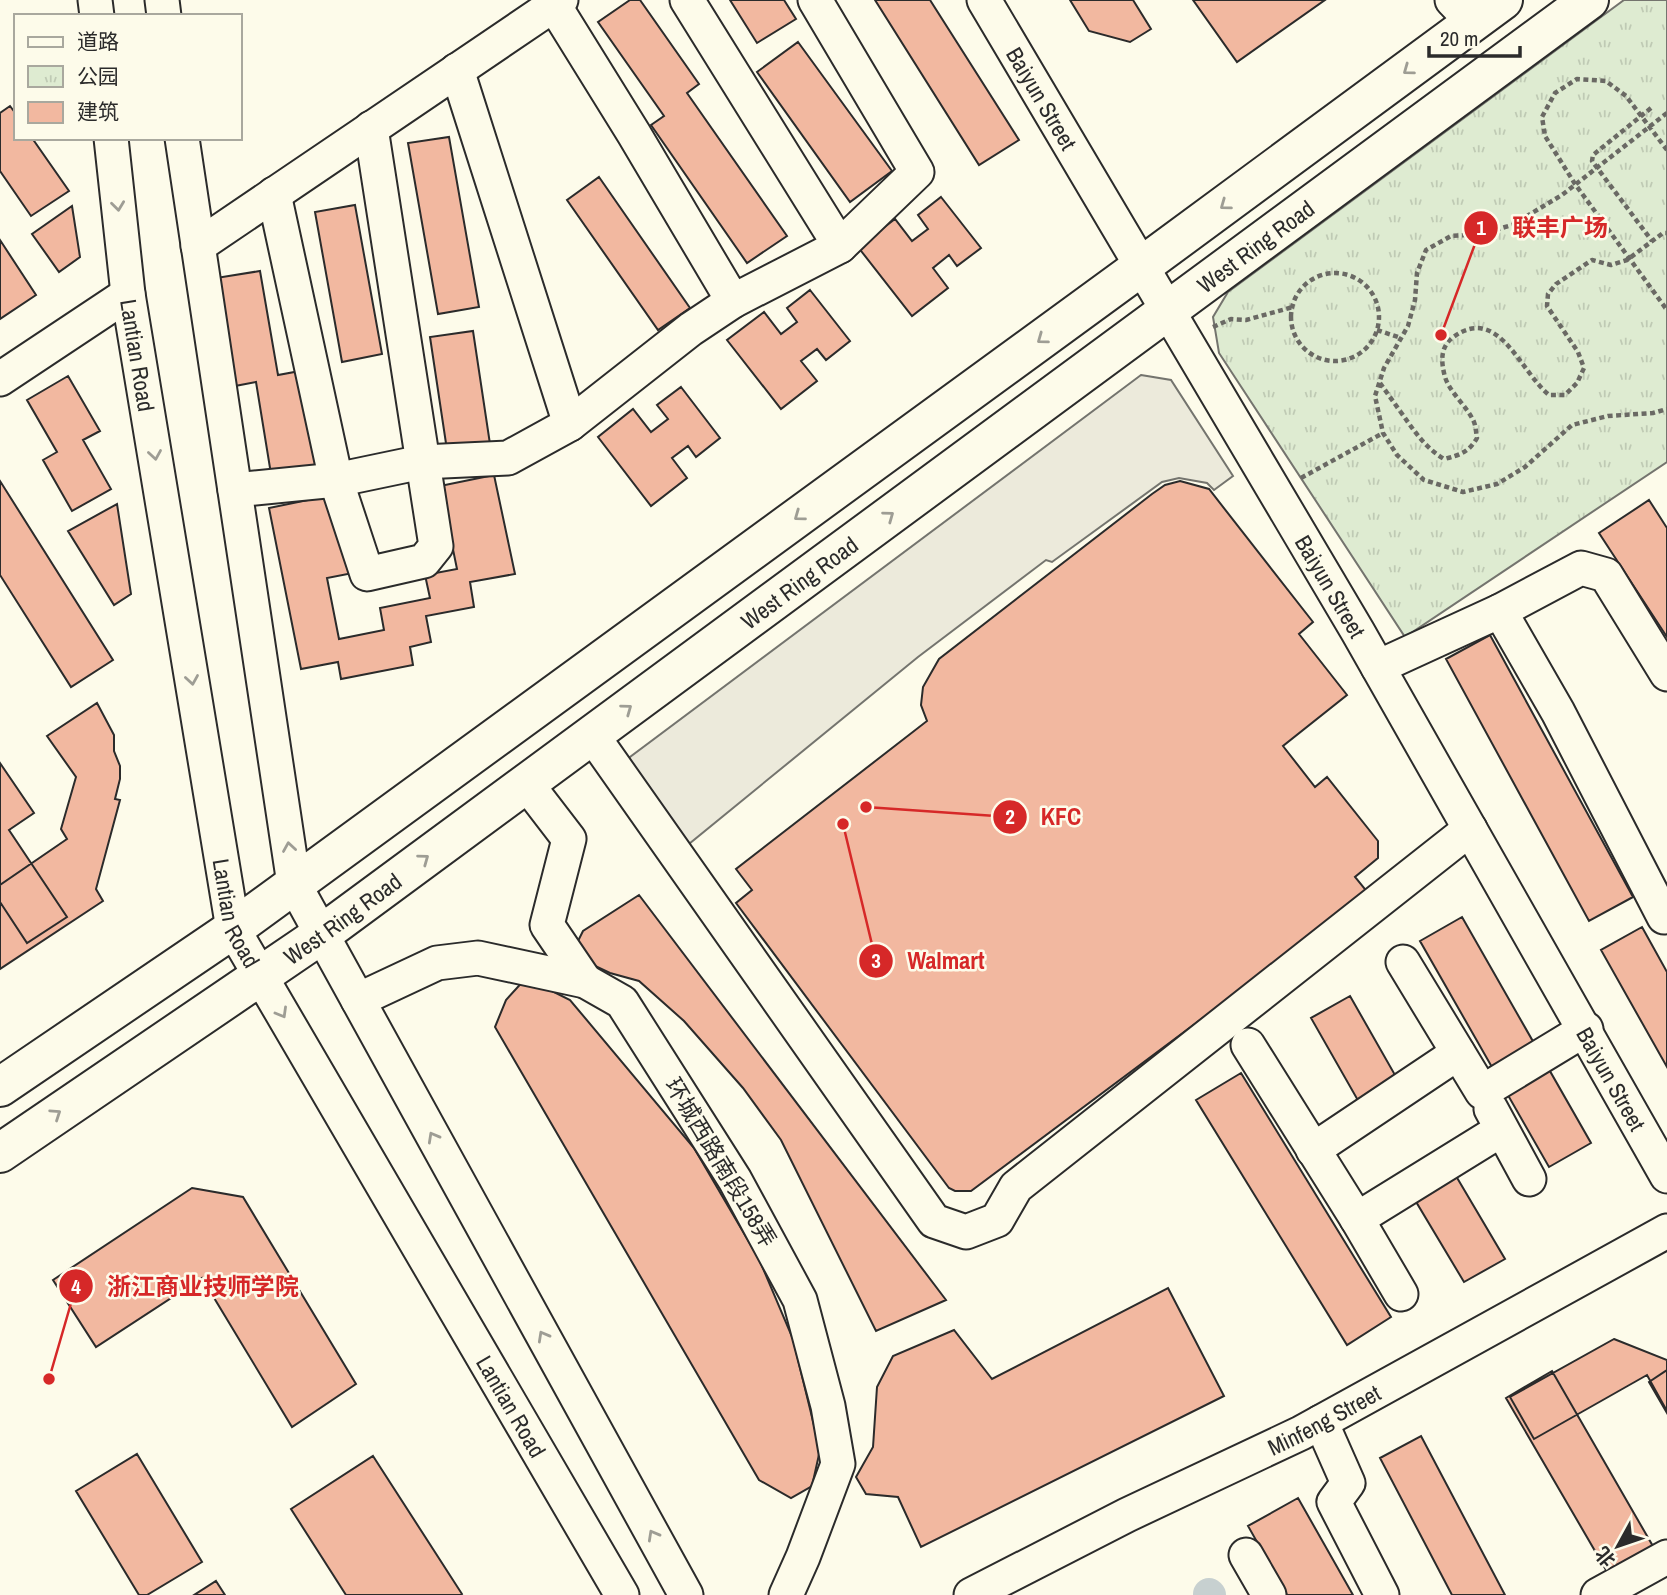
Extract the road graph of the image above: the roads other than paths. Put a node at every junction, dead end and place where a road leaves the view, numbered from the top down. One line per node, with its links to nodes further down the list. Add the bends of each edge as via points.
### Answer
1 (687, 0): 14 (street)
2 (815, 0): 14 (street, via 917,172)
3 (984, 0): 15 (street, Baiyun Street)
4 (1503, 0): 7 (main road)
5 (1589, 0): 18 (main road, West Ring Road)
6 (557, 2): 8 (street); 17 (street)
7 (1462, 11): 15 (main road, one-way to 15)
8 (457, 70): 9 (street); 20 (street)
9 (371, 128): 12 (street); 21 (street)
10 (111, 140): 16 (street, Lantian Road, one-way to 16)
11 (182, 140): 13 (street)
12 (274, 194): 13 (street); 22 (street)
13 (198, 246): 23 (street)
14 (840, 246): 17 (street)
15 (1142, 266): 18 (street, Baiyun Street); 30 (main road, one-way to 30)
16 (128, 294): 19 (street); 32 (street, Lantian Road, one-way to 32)
17 (733, 301): 20 (street)
18 (1176, 325): 25 (street, Baiyun Street); 27 (main road, West Ring Road, one-way to 18)
19 (0, 379)
20 (570, 424): 21 (street, via 508,458)
21 (422, 462): 22 (street); 22 (street, via 436,546 424,561 367,574)
22 (336, 480): 23 (street)
23 (235, 490): 30 (street, one-way to 23)
24 (1500, 611): 25 (street); 26 (street, via 1581,568 1606,575); 31 (street)
25 (1378, 667): 29 (street, Baiyun Street)
26 (1667, 674)
27 (592, 735): 28 (main road, West Ring Road); 29 (street, via 934,1221 966,1232 997,1220 1016,1187)
28 (526, 783): 33 (main road, West Ring Road, one-way to 28); 36 (street, via 569,839 547,925)
29 (1470, 829): 38 (street, Baiyun Street)
30 (294, 884): 32 (main road); 33 (street)
31 (1667, 916)
32 (233, 929): 35 (street, Lantian Road); 41 (main road)
33 (322, 934): 35 (main road, West Ring Road); 37 (street)
34 (1403, 962): 40 (street)
35 (261, 976): 45 (main road, West Ring Road, one-way to 35); 54 (street, Lantian Road, one-way to 54)
36 (584, 981): 37 (street, 环城西路南段158弄, via 478,958 437,963); 56 (street, 环城西路南段158弄, via 622,1002 735,1180 800,1300 838,1464)
37 (358, 1000): 55 (street, one-way to 37)
38 (1586, 1029): 42 (street); 46 (street, Baiyun Street)
39 (1248, 1045): 44 (street)
40 (1458, 1053): 42 (street); 44 (street)
41 (0, 1087)
42 (1482, 1091): 43 (street)
43 (1501, 1130): 47 (street); 48 (street)
44 (1314, 1150): 48 (street)
45 (0, 1153)
46 (1667, 1176)
47 (1529, 1179)
48 (1357, 1219): 50 (street)
49 (1667, 1231): 51 (street, Minfeng Street)
50 (1401, 1294)
51 (1321, 1422): 57 (street, Minfeng Street); 59 (street, via 1348,1483 1334,1502)
52 (1246, 1555): 58 (street)
53 (1667, 1558): 60 (street)
54 (622, 1595)
55 (686, 1595)
56 (786, 1595)
57 (971, 1595)
58 (1269, 1595)
59 (1382, 1595)
60 (1598, 1595)

